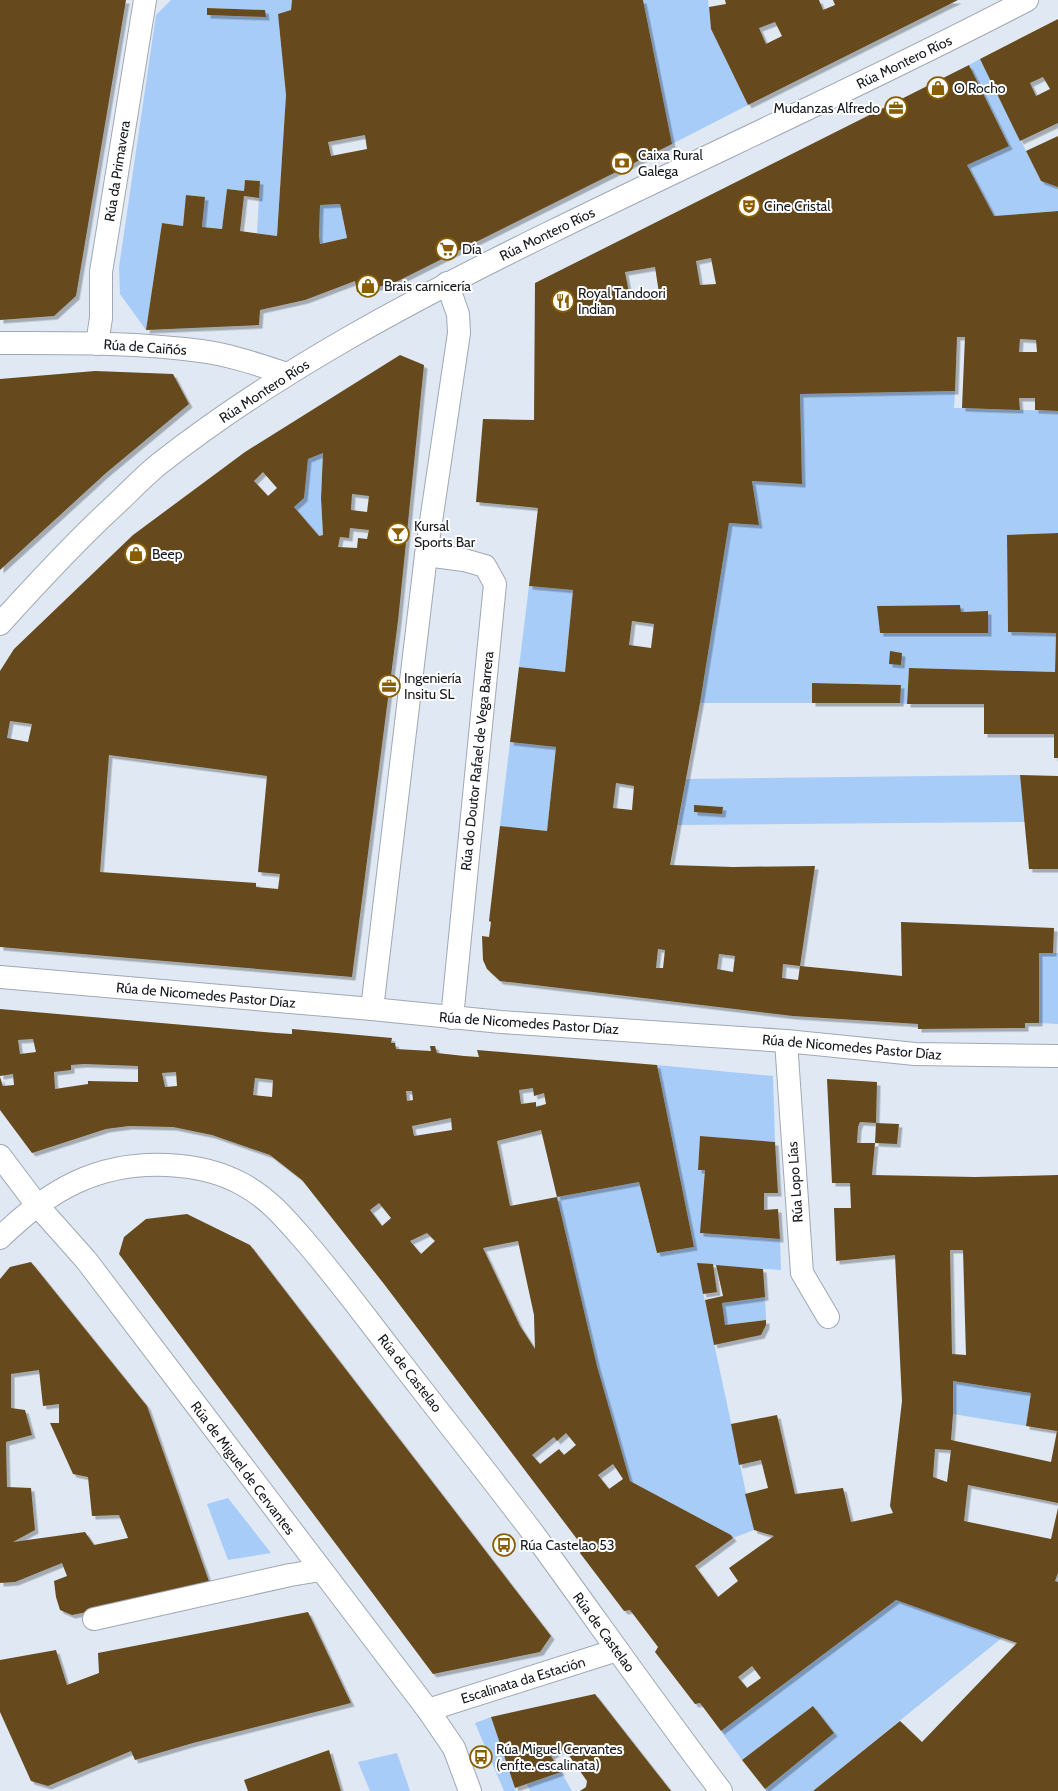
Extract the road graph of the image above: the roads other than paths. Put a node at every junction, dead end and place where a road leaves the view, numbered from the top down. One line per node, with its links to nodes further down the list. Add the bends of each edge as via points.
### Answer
1 (145, 0): 5 (street, Rúa da Primavera, via 101,272 101,318)
2 (1027, 0): 3 (street, Rúa Montero Ríos, via 944,44 658,179)
3 (447, 283): 6 (street, Rúa Montero Ríos); 7 (street, via 458,314 459,333)
4 (0, 343): 5 (street, Rúa de Caiñós)
5 (97, 344): 6 (street, Rúa de Caiñós, via 202,351 243,359)
6 (287, 374): 8 (street, Rúa Montero Ríos, via 228,412 156,466 82,536)
7 (426, 555): 10 (street); 11 (street, Rúa do Doutor Rafael de Vega Barrera, via 464,560 485,566 496,584)
8 (0, 624)
9 (0, 977): 10 (street, Rúa de Nicomedes Pastor Díaz)
10 (372, 1009): 11 (street, Rúa de Nicomedes Pastor Díaz)
11 (452, 1018): 12 (street, Rúa de Nicomedes Pastor Díaz)
12 (786, 1041): 13 (street, Rúa de Nicomedes Pastor Díaz, via 915,1054); 17 (street, Rúa Lopo Lías, via 802,1273)
13 (1058, 1056)
14 (0, 1156): 15 (street, Rúa de Miguel de Cervantes)
15 (38, 1205): 16 (street, Rúa de Castelao); 18 (street, Rúa de Miguel de Cervantes, via 86,1260); 20 (street, Rúa de Castelao, via 68,1186 94,1174 114,1168 151,1164 178,1165 222,1175 259,1194 277,1209 326,1266 534,1535)
16 (0, 1238)
17 (828, 1316)
18 (321, 1570): 19 (street); 21 (street, Rúa de Miguel de Cervantes)
19 (94, 1619)
20 (617, 1650): 21 (street, Escalinata da Estación); 23 (street, Rúa de Castelao)
21 (428, 1710): 22 (street, Rúa de Miguel de Cervantes, via 454,1748)
22 (470, 1791)
23 (722, 1791)

